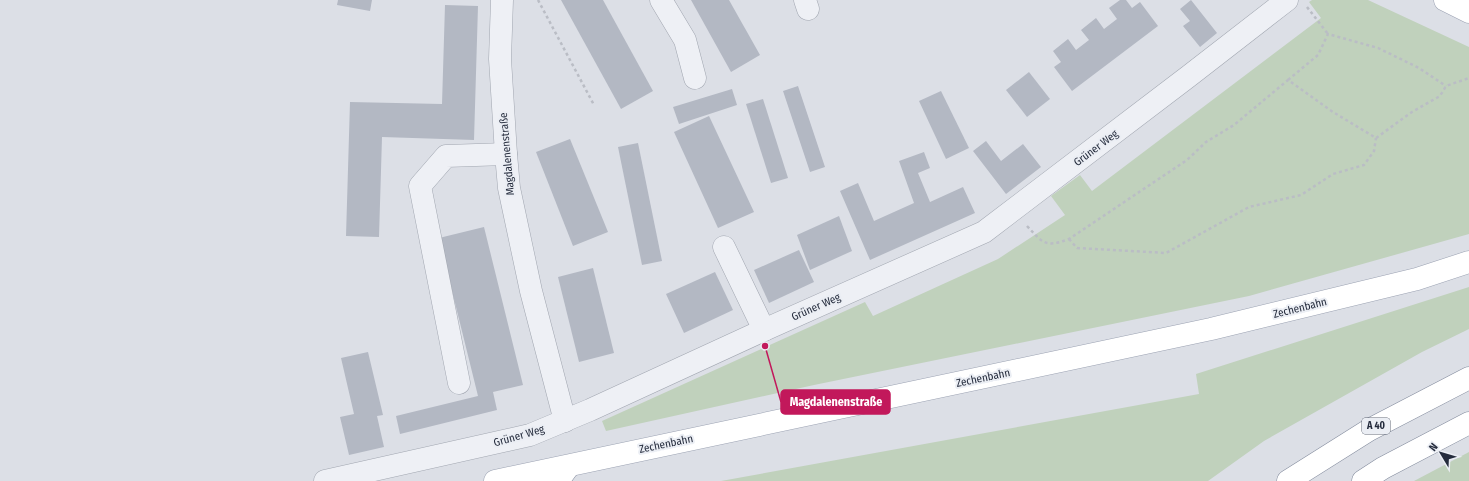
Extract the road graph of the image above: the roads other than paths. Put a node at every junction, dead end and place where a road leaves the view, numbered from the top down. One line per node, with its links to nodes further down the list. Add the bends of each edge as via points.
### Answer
1 (502, 0): 9 (street, Magdalenenstraße, via 500,59)
2 (661, 0): 8 (street, via 685,40)
3 (1265, 0): 7 (street, Grüner Weg)
4 (1445, 0): 6 (main road)
5 (1296, 2): 7 (street, Grüner Weg)
6 (1469, 12)
7 (1253, 25): 12 (street, Grüner Weg, via 984,232)
8 (695, 78)
9 (506, 154): 14 (street, via 446,156 420,186); 15 (street, Magdalenenstraße, via 509,188 531,291)
10 (724, 247): 12 (street)
11 (1469, 262): 17 (main road, Zechenbahn, via 1417,279 1211,329 612,455)
12 (764, 330): 15 (street, Grüner Weg)
13 (1469, 378): 20 (main road, A 40, via 1369,430)
14 (459, 383)
15 (565, 421): 18 (street, Grüner Weg, via 530,435)
16 (1469, 423): 21 (main road)
17 (563, 474): 19 (main road, Zechenbahn)
18 (325, 481)
19 (495, 481)
20 (1288, 481)
21 (1363, 481)

